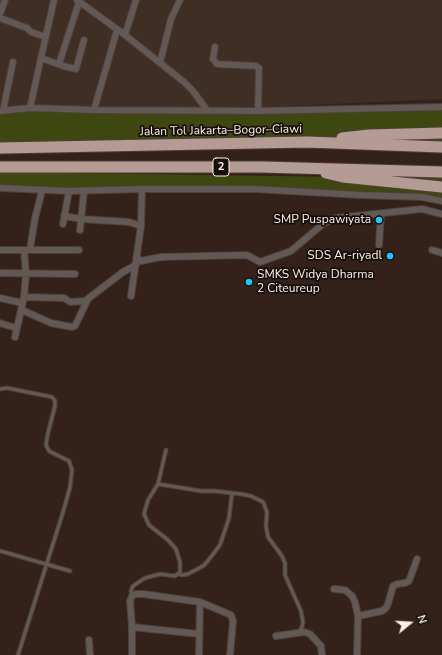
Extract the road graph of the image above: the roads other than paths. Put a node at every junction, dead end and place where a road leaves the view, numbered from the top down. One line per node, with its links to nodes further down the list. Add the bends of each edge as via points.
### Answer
1 (5, 0): 6 (street)
2 (54, 0): 10 (street)
3 (136, 0): 9 (street)
4 (180, 0): 15 (street, via 171,19)
5 (78, 1): 8 (street); 16 (street)
6 (0, 14)
7 (0, 18): 10 (street)
8 (117, 30): 9 (street); 19 (street)
9 (125, 35): 15 (street)
10 (46, 36): 13 (street)
11 (84, 40): 16 (street, via 76,68)
12 (215, 47): 22 (street, via 213,59 217,64 259,68)
13 (41, 58): 16 (street); 18 (street)
14 (13, 62): 21 (street)
15 (160, 63): 20 (street, via 193,91)
16 (59, 64)
17 (442, 107): 22 (street)
18 (30, 108): 19 (street); 21 (street)
19 (94, 110): 20 (street)
20 (206, 110): 22 (street)
21 (2, 111)
22 (258, 111)
23 (442, 133): 24 (highway, via 369,135)
24 (307, 142): 25 (highway, Jalan Tol Jakarta–Bogor–Ciawi / 2); 26 (highway, Jalan Tol Jakarta–Bogor–Ciawi / 2)
25 (442, 147)
26 (0, 148)
27 (0, 167): 28 (highway, 2)
28 (308, 168): 29 (highway, 2); 30 (highway, via 343,177)
29 (442, 172)
30 (442, 187)
31 (0, 188): 33 (street)
32 (142, 189): 35 (street); 36 (street, via 256,189); 44 (street)
33 (42, 190): 34 (street); 47 (street)
34 (69, 191): 35 (street); 41 (street)
35 (84, 191): 42 (street)
36 (422, 197): 37 (street); 38 (street)
37 (442, 201)
38 (422, 209): 39 (street); 40 (street)
39 (382, 214): 46 (street); 52 (street, via 332,219 291,251 260,262 247,255 161,257 141,260)
40 (442, 214)
41 (64, 216): 42 (street); 43 (street)
42 (81, 219): 44 (street, via 129,222); 45 (street)
43 (63, 224)
44 (141, 226): 52 (street)
45 (80, 230)
46 (379, 245)
47 (27, 249): 48 (street); 49 (street); 55 (street)
48 (0, 250)
49 (79, 250)
50 (432, 250): 51 (street)
51 (442, 254)
52 (138, 258): 53 (street)
53 (136, 265): 57 (street); 59 (street, via 104,285)
54 (0, 273): 55 (street)
55 (26, 274): 56 (street); 60 (street)
56 (75, 274)
57 (132, 296)
58 (0, 298): 60 (street)
59 (88, 299): 60 (street, via 82,302 70,302 64,298); 61 (street, via 75,326 72,327 51,323)
60 (23, 300): 61 (street)
61 (22, 310): 63 (street)
62 (0, 323): 63 (street)
63 (16, 328): 64 (street)
64 (15, 337)
65 (0, 389): 71 (lane, via 50,396 56,404 46,445 50,452 69,461 72,470 64,509)
66 (166, 450): 67 (lane)
67 (158, 484): 68 (lane); 73 (lane, via 144,511 144,517 149,525 176,549 180,562)
68 (232, 493): 73 (lane, via 228,525 220,545 203,566 188,574); 79 (lane, via 251,496 265,506 268,537 282,556 285,575 301,611 303,622)
69 (0, 551): 71 (lane)
70 (417, 559): 77 (street, via 409,581 393,586 386,608)
71 (46, 564): 72 (lane); 83 (lane)
72 (70, 571)
73 (179, 574): 75 (lane, via 156,574 145,578 133,586)
74 (334, 590): 77 (street, via 345,590 352,596)
75 (132, 596): 76 (street, via 143,594); 78 (street)
76 (200, 602): 80 (street); 87 (street, via 232,616)
77 (358, 616): 89 (street)
78 (132, 627): 80 (street); 85 (street)
79 (299, 633): 81 (street); 88 (street, via 304,632 314,638 321,646)
80 (199, 634): 86 (street)
81 (276, 636)
82 (89, 640): 84 (street)
83 (18, 655)
84 (90, 655)
85 (132, 655)
86 (199, 655)
87 (230, 655)
88 (322, 655)
89 (357, 655)

